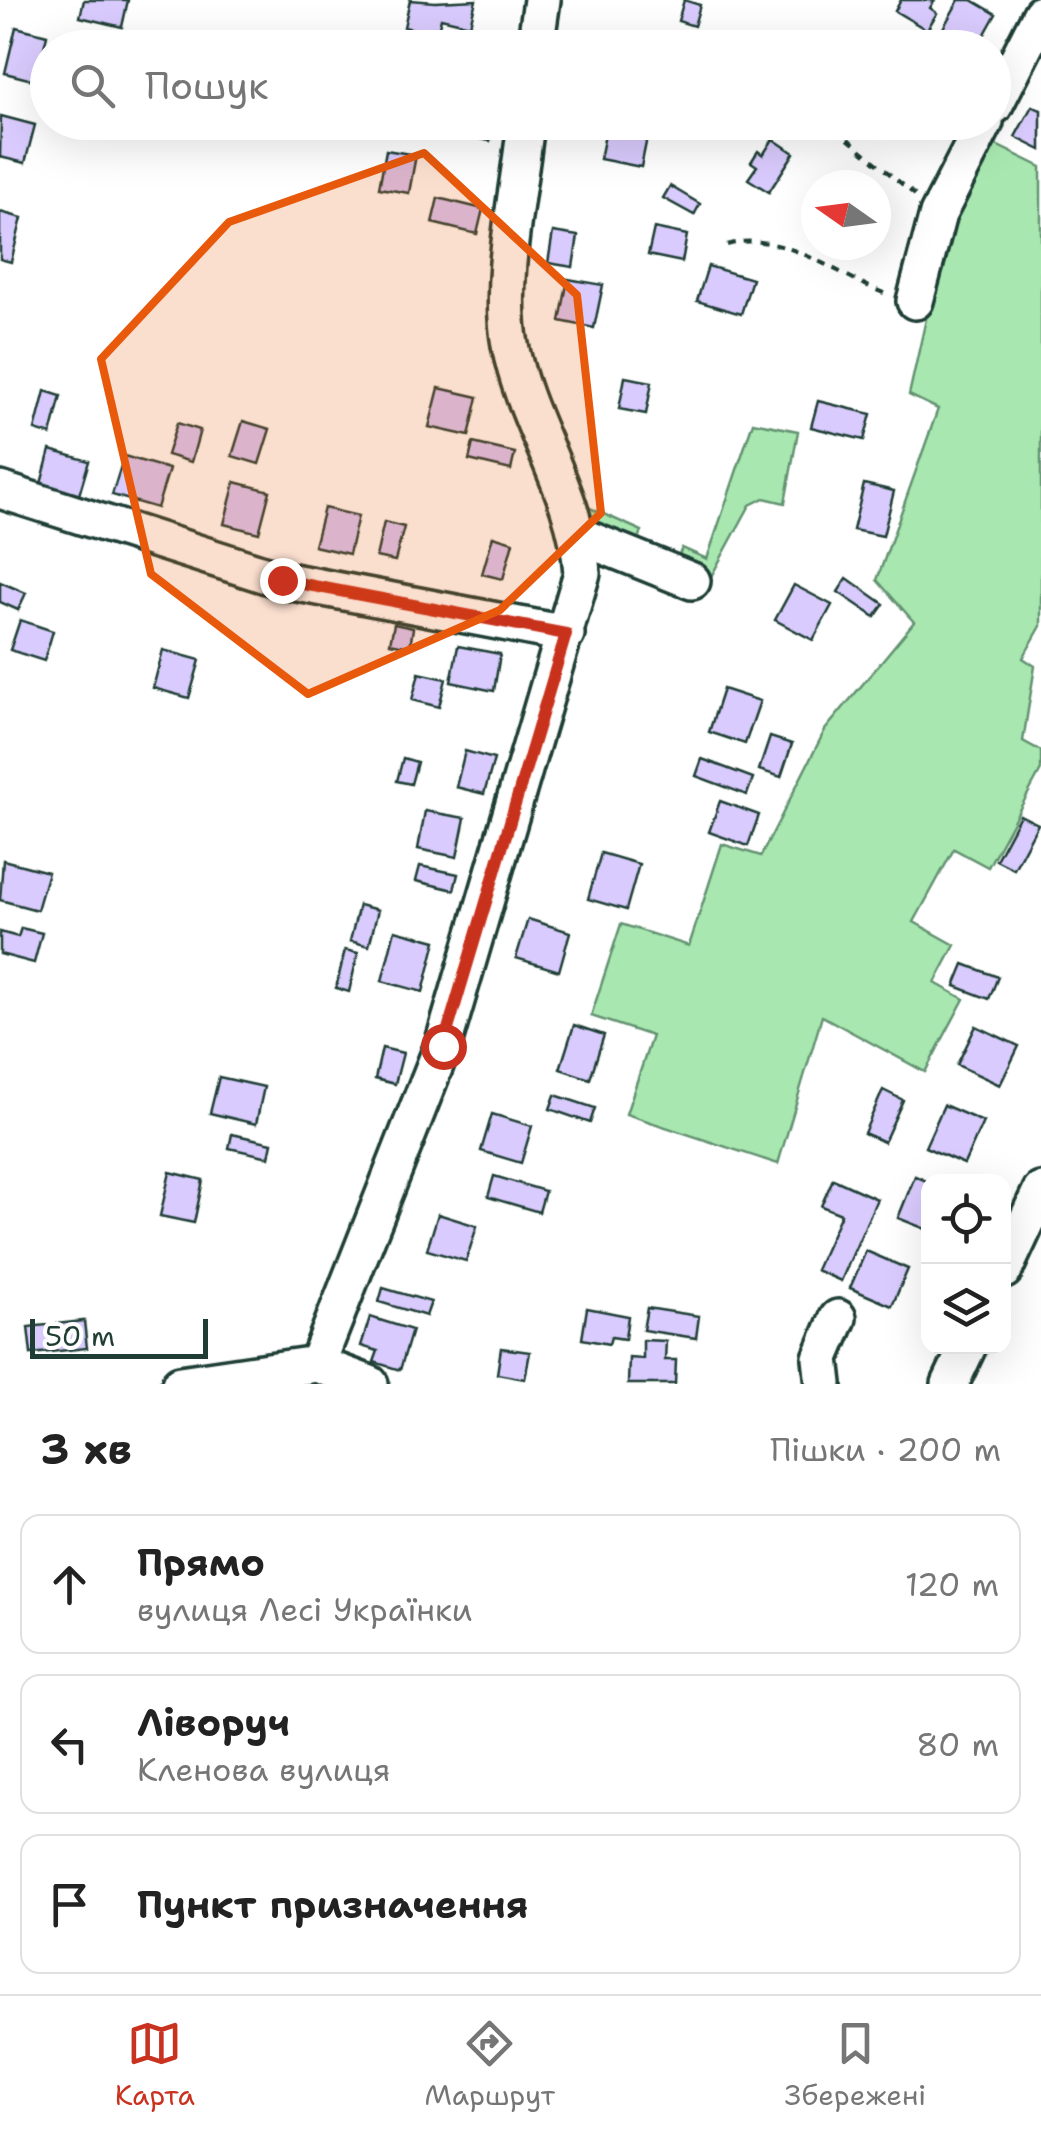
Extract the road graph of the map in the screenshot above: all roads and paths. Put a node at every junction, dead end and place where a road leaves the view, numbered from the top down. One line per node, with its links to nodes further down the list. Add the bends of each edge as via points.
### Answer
1 (542, 0): 3 (street)
2 (1041, 14): 4 (street)
3 (538, 30)
4 (1011, 73)
5 (524, 140): 12 (street, via 506,308 510,348)
6 (849, 140): 8 (path)
7 (976, 140): 8 (street)
8 (938, 214): 10 (street)
9 (726, 245): 10 (path, via 778,245)
10 (915, 301)
11 (0, 490): 14 (street, via 282,580)
12 (580, 536): 13 (street); 14 (street, via 582,573)
13 (692, 581)
14 (566, 634): 19 (street, via 443,1046)
15 (1041, 1190): 16 (street)
16 (1007, 1264)
17 (838, 1318): 22 (street, via 821,1358)
18 (964, 1354): 23 (street)
19 (317, 1364): 20 (street); 21 (street)
20 (180, 1384)
21 (370, 1384)
22 (824, 1384)
23 (950, 1384)

